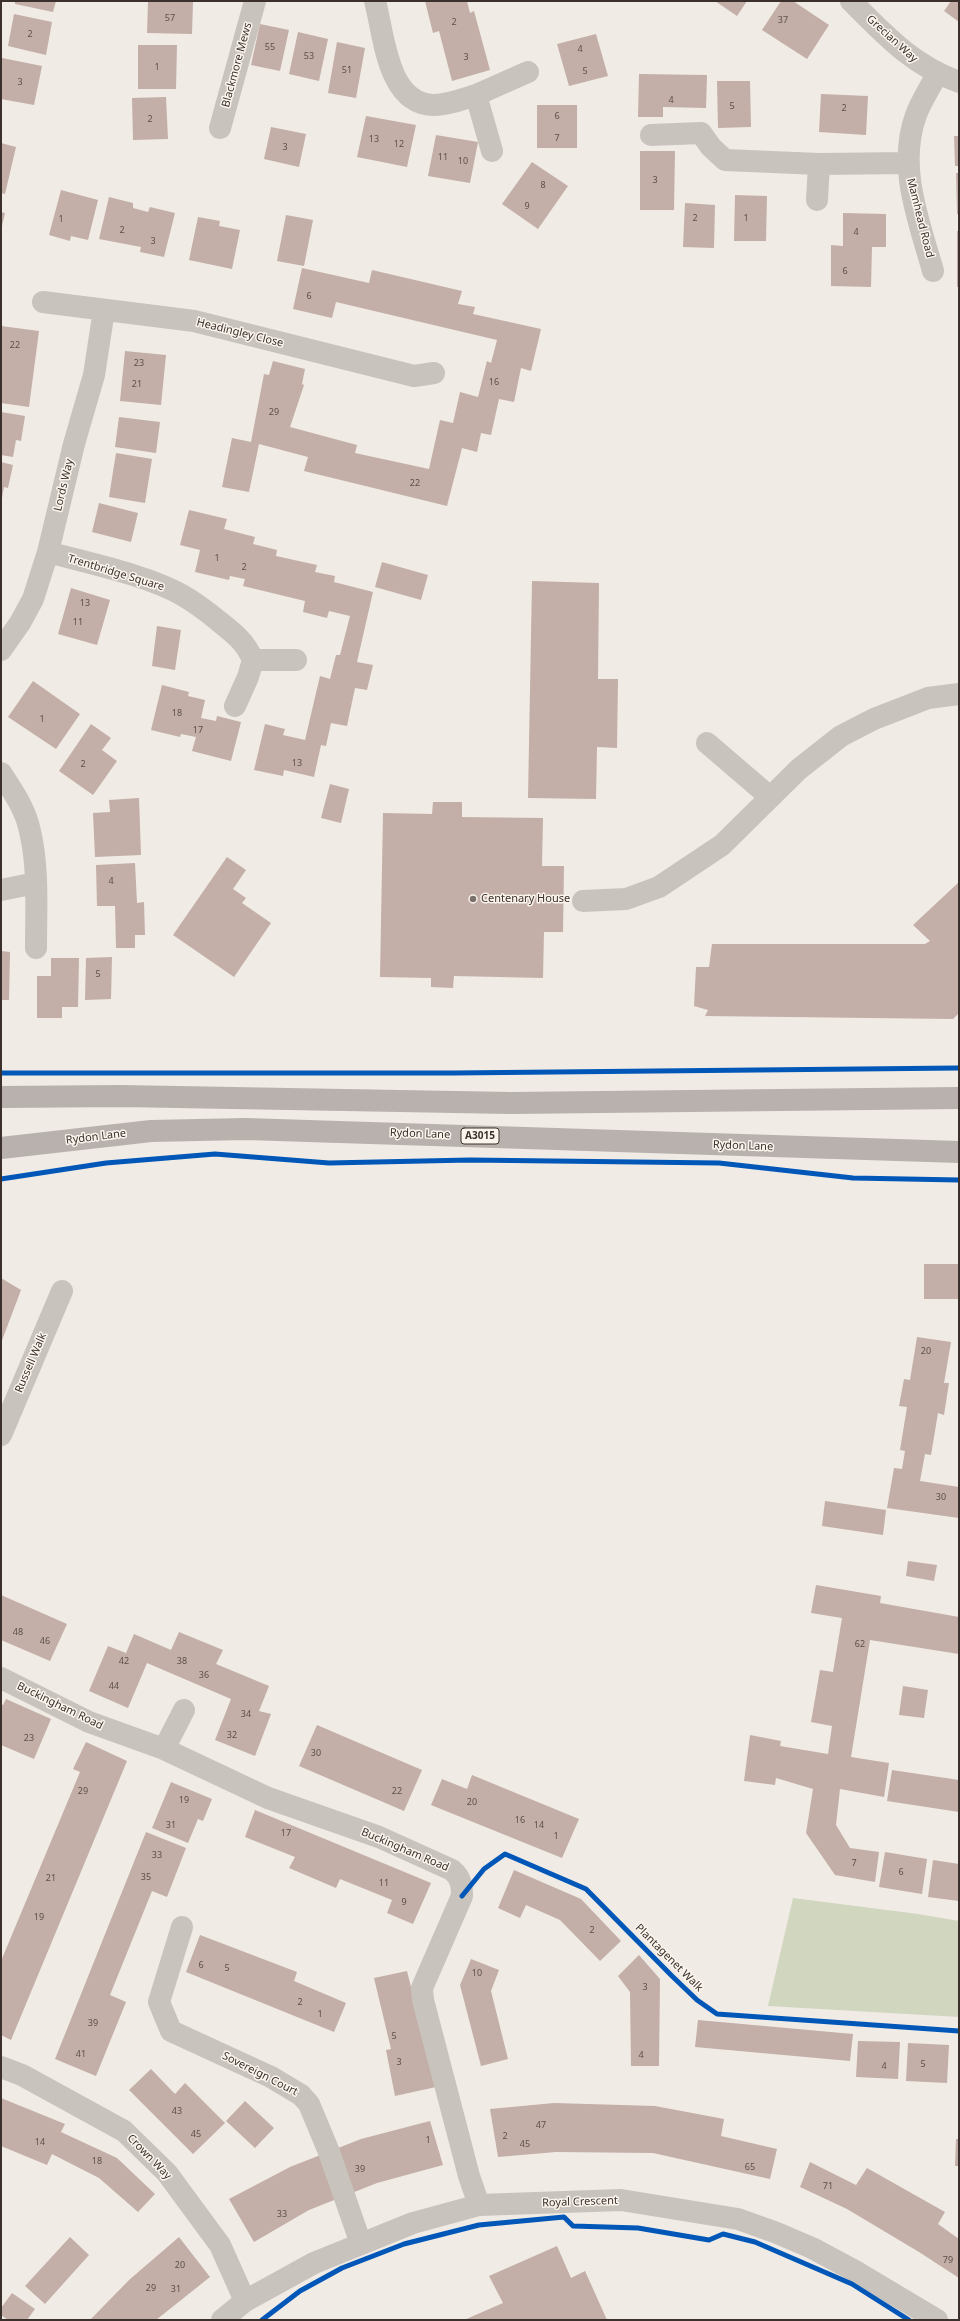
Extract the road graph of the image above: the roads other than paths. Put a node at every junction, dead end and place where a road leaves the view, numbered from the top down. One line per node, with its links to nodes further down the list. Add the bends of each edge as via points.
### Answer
1 (255, 1): 8 (street, Blackmore Mews)
2 (375, 1): 7 (street, via 386,53 394,76 404,93 415,101 434,105)
3 (851, 1): 5 (street, Grecian Way, via 913,60)
4 (528, 72): 7 (street)
5 (937, 74): 6 (street, Grecian Way); 11 (street, Mamhead Road, via 916,115)
6 (959, 82)
7 (476, 95): 10 (street)
8 (220, 128)
9 (651, 134): 12 (street, via 701,133 724,160)
10 (492, 151)
11 (907, 163): 12 (street); 14 (street, Mamhead Road, via 912,195)
12 (819, 164): 13 (street)
13 (817, 200)
14 (933, 271)
15 (43, 302): 16 (street, Headingley Close)
16 (104, 310): 17 (street, Headingley Close, via 194,321 414,376); 18 (street, Lords Way, via 94,375 74,444)
17 (434, 373)
18 (48, 552): 19 (street, Lords Way, via 33,598 20,624); 20 (street, Trentbridge Square, via 156,583 181,595 238,637 248,648)
19 (1, 650)
20 (253, 660): 21 (street); 23 (street)
21 (296, 660)
22 (959, 694): 26 (street, via 928,698 874,719 841,736 798,769)
23 (235, 706)
24 (707, 744): 26 (street)
25 (1, 773): 27 (street, via 29,826 35,854)
26 (770, 797): 29 (street, via 722,845 659,887 626,899)
27 (36, 883): 28 (street); 30 (street)
28 (1, 890)
29 (583, 901)
30 (36, 948)
31 (1, 1097): 32 (main road, via 121,1096 511,1103)
32 (959, 1098)
33 (1, 1148): 34 (main road, Rydon Lane / A3015, via 151,1131 246,1129)
34 (959, 1152)
35 (62, 1291): 36 (street, Russell Walk)
36 (1, 1435)
37 (1, 1678): 39 (street, Buckingham Road, via 89,1722)
38 (184, 1710): 39 (street)
39 (164, 1749): 42 (street, Buckingham Road, via 268,1798 379,1837 452,1870 458,1876 462,1885 462,1896 422,1988 469,2176)
40 (182, 1927): 43 (street, Sovereign Court, via 159,2002 171,2031 271,2078 301,2095 309,2104 329,2152)
41 (1, 2067): 44 (street, Crown Way, via 22,2075 124,2131 167,2173 220,2245)
42 (479, 2205): 43 (street, Royal Crescent, via 412,2223); 46 (street, Royal Crescent, via 621,2200 738,2219 812,2248 855,2270)
43 (361, 2244): 44 (street, Royal Crescent, via 314,2263)
44 (245, 2301): 45 (street, Royal Crescent)
45 (222, 2320)
46 (937, 2320)

